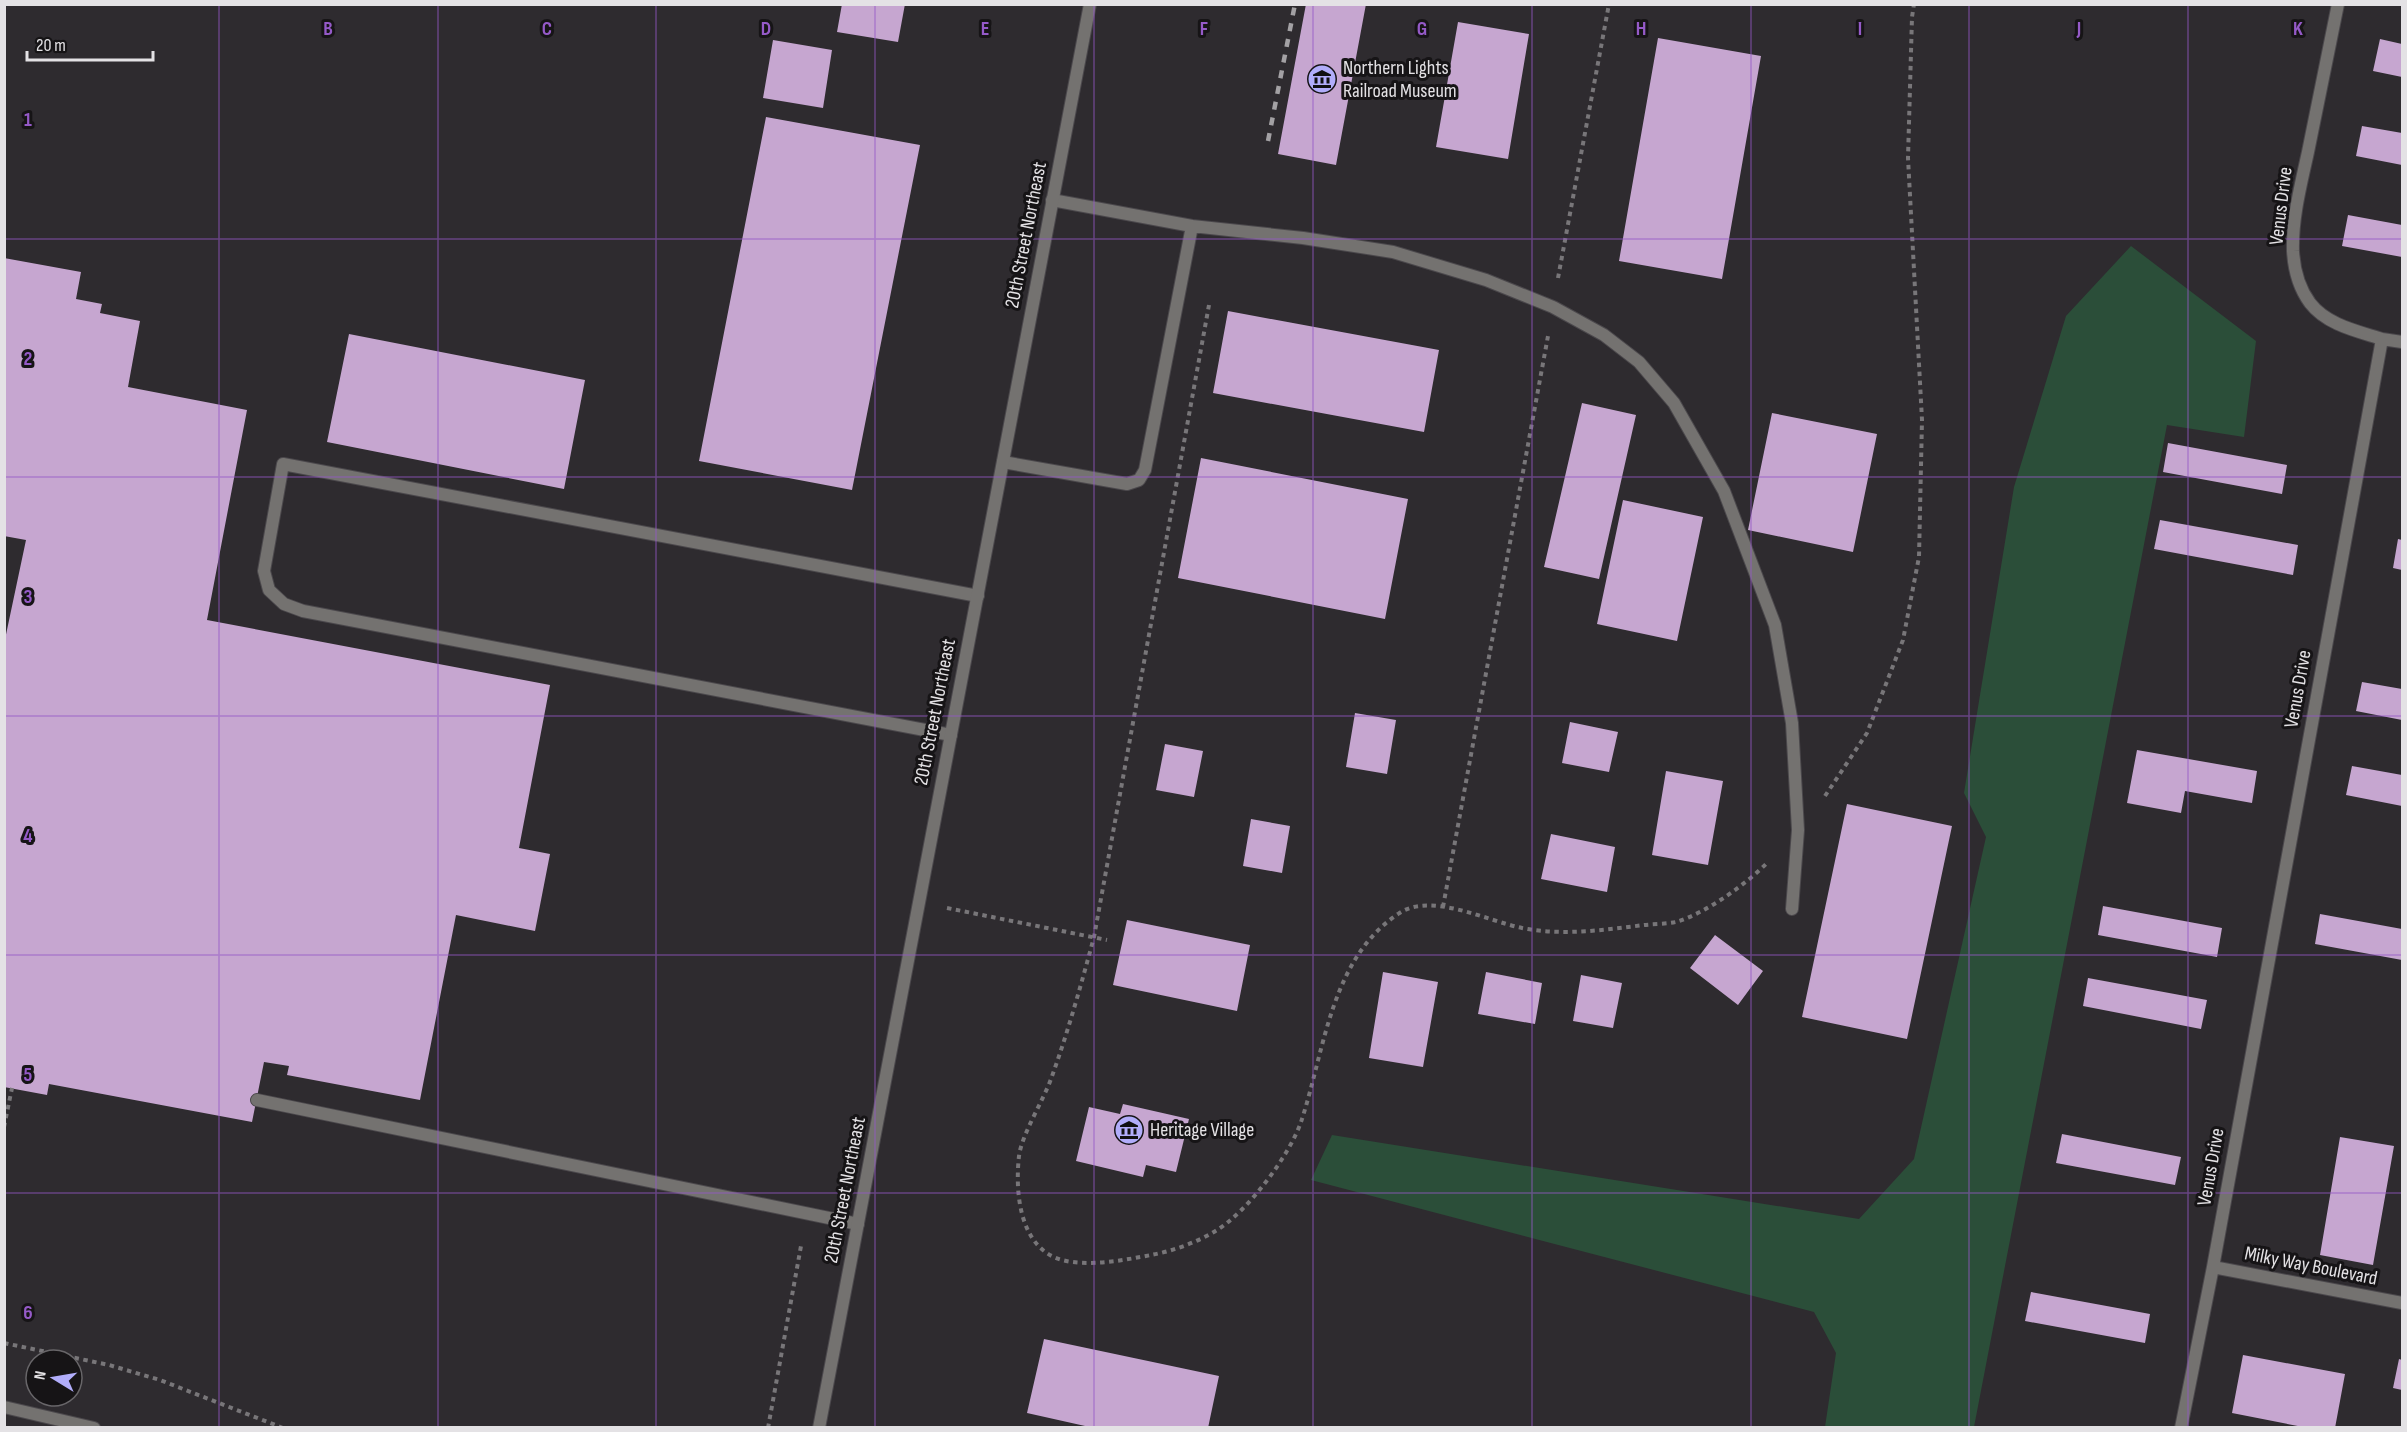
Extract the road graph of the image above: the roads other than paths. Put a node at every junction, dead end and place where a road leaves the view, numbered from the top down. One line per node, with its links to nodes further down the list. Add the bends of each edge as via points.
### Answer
1 (1090, 4): 3 (street, 20th Street Northeast)
2 (2338, 4): 5 (street, Venus Drive, via 2300,190 2293,252 2301,287 2310,303 2340,325)
3 (1052, 201): 4 (street); 7 (street, 20th Street Northeast)
4 (1192, 226): 7 (street, via 1145,470 1139,480 1127,484); 10 (street, via 1393,252 1486,280 1553,307 1604,335 1639,362 1674,404 1724,491 1775,625 1792,723 1798,830)
5 (2382, 339): 6 (street); 13 (street, Venus Drive)
6 (2403, 342)
7 (1003, 462): 8 (street, 20th Street Northeast)
8 (978, 596): 9 (street, 20th Street Northeast); 9 (street, via 283,464 264,571 269,590 284,604 303,611)
9 (951, 735): 12 (street, 20th Street Northeast)
10 (1792, 909)
11 (257, 1100): 12 (street)
12 (858, 1224): 17 (street, 20th Street Northeast)
13 (2213, 1267): 14 (street, Milky Way Boulevard); 18 (street, Venus Drive)
14 (2403, 1303)
15 (4, 1407): 16 (street)
16 (94, 1428)
17 (819, 1428)
18 (2181, 1428)

